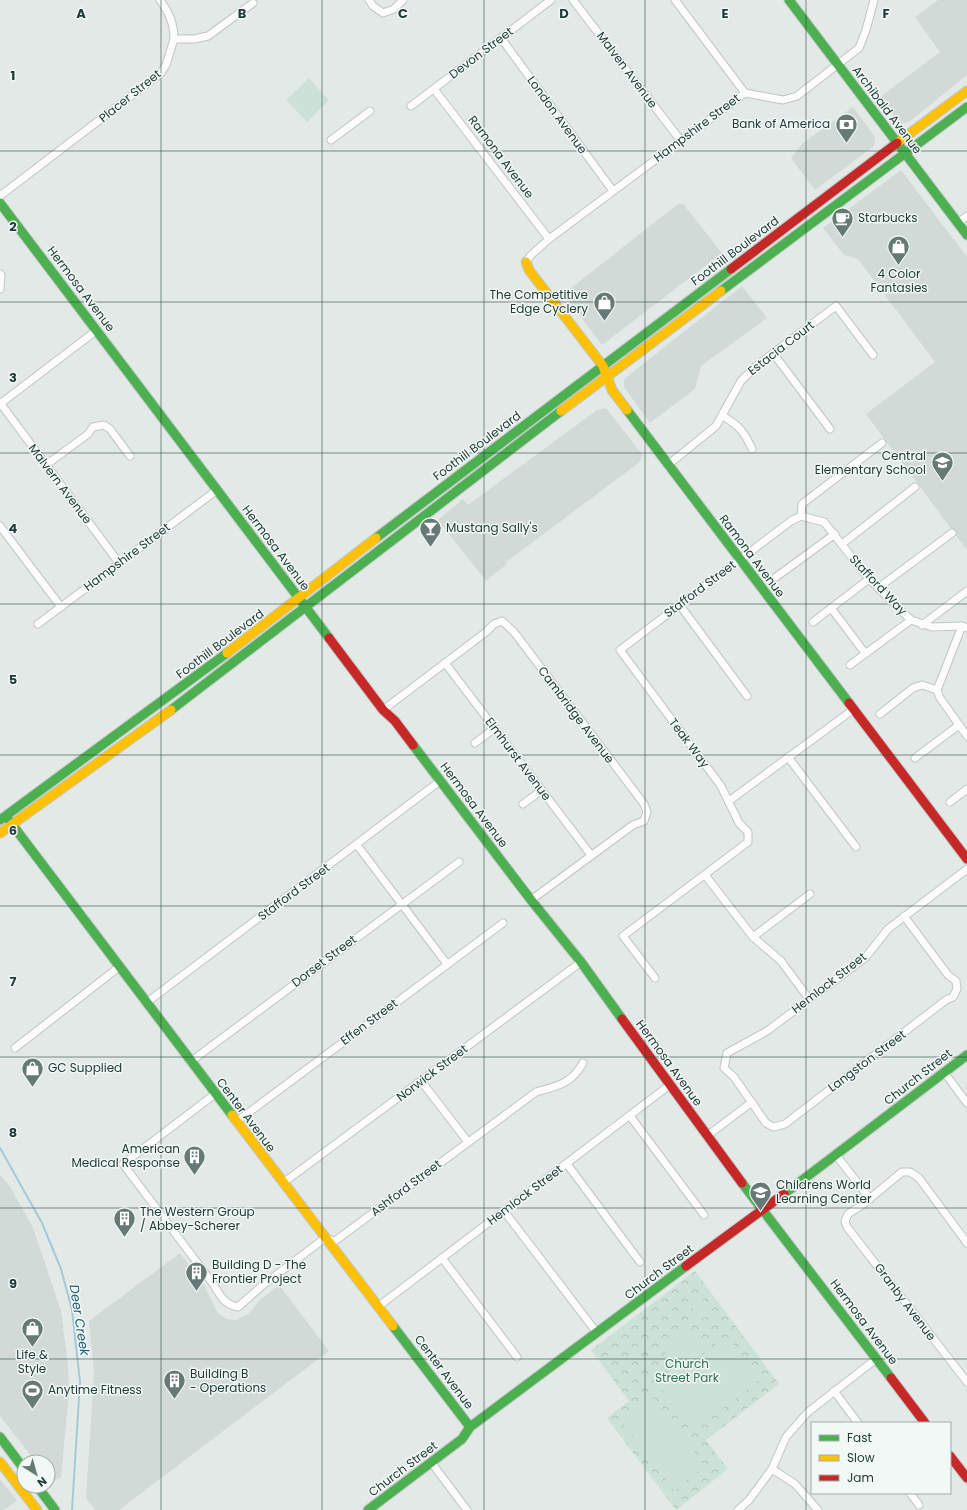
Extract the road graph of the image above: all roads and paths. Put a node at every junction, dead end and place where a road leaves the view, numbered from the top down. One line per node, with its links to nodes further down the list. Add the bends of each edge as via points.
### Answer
1 (160, 0): 11 (street, via 168,11 174,27)
2 (369, 0): 3 (street, via 384,13 394,9)
3 (404, 0)
4 (551, 0): 10 (street, Devon Street)
5 (573, 0): 20 (street, Malven Avenue)
6 (674, 0): 15 (street)
7 (789, 0): 12 (street, Archibald Avenue)
8 (874, 0): 12 (street, Hampshire Street, via 859,48)
9 (253, 3): 11 (street, via 208,36)
10 (501, 38): 13 (street, Devon Street); 23 (street, London Avenue)
11 (174, 39): 24 (street, Placer Street, via 161,73)
12 (838, 65): 15 (street, Hampshire Street, via 797,96 783,100); 21 (street, Archibald Avenue)
13 (434, 89): 16 (street, Devon Street); 29 (street, Ramona Avenue)
14 (967, 91): 21 (street, Foothill Boulevard)
15 (745, 93): 20 (street, Hampshire Street)
16 (411, 106)
17 (967, 107): 22 (street, Foothill Boulevard)
18 (370, 111): 19 (street)
19 (332, 140)
20 (680, 141): 23 (street, Hampshire Street)
21 (897, 142): 22 (street, Archibald Avenue); 36 (street, Foothill Boulevard)
22 (905, 153): 27 (street, Archibald Avenue); 37 (street, Foothill Boulevard)
23 (614, 191): 29 (street, Hampshire Street)
24 (0, 196)
25 (0, 203): 33 (street, Hermosa Avenue)
26 (967, 216): 27 (street)
27 (958, 223): 28 (street, Archibald Avenue)
28 (967, 235)
29 (549, 239): 30 (street, Hampshire Street)
30 (526, 262): 36 (street, Ramona Avenue, via 529,270)
31 (0, 274): 32 (street)
32 (0, 289)
33 (97, 330): 38 (street); 47 (street, Hermosa Avenue)
34 (773, 353): 35 (street, Estacia Court, via 836,306); 39 (street, Estacia Court, via 741,381); 40 (street)
35 (873, 355)
36 (603, 366): 37 (street, Ramona Avenue); 59 (street, Foothill Boulevard)
37 (608, 376): 44 (street, Ramona Avenue, via 612,390); 62 (street, Foothill Boulevard)
38 (0, 404): 45 (street, Malvern Avenue)
39 (723, 416): 42 (street, via 739,426 746,434); 44 (street, Estacia Court, via 708,434)
40 (830, 429)
41 (882, 443): 48 (street, via 802,504)
42 (752, 449)
43 (130, 456): 45 (street, via 104,424 93,427 88,434)
44 (668, 464): 53 (street, Ramona Avenue)
45 (46, 466): 54 (street, Malvern Avenue)
46 (915, 487): 52 (street)
47 (217, 490): 54 (street, Hampshire Street); 59 (street, Hermosa Avenue)
48 (801, 516): 51 (street, Stafford Way, via 824,522); 53 (street, Stafford Street)
49 (0, 526): 61 (street)
50 (952, 533): 57 (street)
51 (834, 534): 52 (street, Stafford Way); 55 (street)
52 (842, 544): 56 (street, Stafford Way)
53 (740, 560): 60 (street, Stafford Street); 75 (street, Ramona Avenue)
54 (119, 563): 61 (street, Hampshire Street)
55 (776, 577)
56 (869, 579): 57 (street, Stafford Way); 63 (street)
57 (878, 588): 64 (street, Stafford Way)
58 (967, 591): 67 (street)
59 (299, 598): 62 (street, Hermosa Avenue); 90 (street, Foothill Boulevard, via 187,684)
60 (679, 604): 69 (street, Stafford Street); 74 (street)
61 (61, 607): 66 (street, Hampshire Street)
62 (306, 607): 76 (street, Hermosa Avenue); 91 (street, Foothill Boulevard)
63 (831, 608): 65 (street); 70 (street)
64 (910, 620): 67 (street, Stafford Way); 70 (street)
65 (814, 622)
66 (38, 624)
67 (922, 625): 68 (street, Stafford Way)
68 (964, 627): 73 (street)
69 (620, 650): 87 (street, Teak Way, via 721,786)
70 (865, 653): 72 (street)
71 (445, 664): 76 (street); 79 (street, Elmhurst Avenue); 95 (street, Cambridge Avenue, via 494,624 502,621 514,632 644,804 647,812 644,821 633,825)
72 (850, 665)
73 (937, 690): 77 (street, via 922,685 917,687); 78 (street)
74 (747, 696)
75 (854, 709): 82 (street); 96 (street, Ramona Avenue)
76 (383, 710): 84 (street, Hermosa Avenue, via 395,721)
77 (880, 714)
78 (959, 725): 80 (street); 83 (street)
79 (495, 728): 81 (street); 86 (street, Elmhurst Avenue)
80 (967, 736)
81 (475, 743)
82 (788, 757): 87 (street); 94 (street)
83 (915, 758)
84 (440, 781): 93 (street, Stafford Street); 101 (street, Hermosa Avenue)
85 (967, 789): 88 (street)
86 (542, 790): 89 (street); 95 (street, Elmhurst Avenue)
87 (729, 801): 99 (street, Teak Way, via 739,824 748,832 748,842)
88 (950, 802)
89 (523, 804)
90 (3, 818): 91 (street, Center Avenue)
91 (12, 825): 92 (street, Foothill Boulevard); 108 (street, Center Avenue)
92 (0, 833)
93 (357, 845): 102 (street); 111 (street, Stafford Street)
94 (856, 847)
95 (591, 855): 101 (street)
96 (967, 859)
97 (458, 862): 102 (street, Dorset Street)
98 (967, 869): 103 (street, Hemlock Street)
99 (705, 875): 105 (street); 109 (street, via 623,936)
100 (810, 894): 105 (street)
101 (531, 900): 106 (street, Hermosa Avenue)
102 (401, 904): 107 (street); 114 (street, Dorset Street)
103 (904, 916): 110 (street, Hemlock Street, via 888,929 865,958); 120 (street, Langston Street, via 956,982 957,989 953,997 785,1124 773,1127 766,1123)
104 (503, 923): 107 (street, Effen Street)
105 (753, 937): 110 (street, via 781,961)
106 (581, 962): 117 (street, Norwick Street); 118 (street, Hermosa Avenue)
107 (447, 964): 123 (street, Effen Street)
108 (119, 967): 111 (street, Center Avenue); 112 (street)
109 (655, 978)
110 (809, 999): 120 (street, Hemlock Street, via 767,1031 727,1053 724,1068)
111 (146, 1003): 114 (street, Center Avenue)
112 (15, 1048)
113 (967, 1055): 116 (street, Church Street)
114 (190, 1062): 119 (street, Center Avenue)
115 (582, 1063): 125 (street, Ashford Street, via 576,1076 558,1086 536,1092)
116 (944, 1072): 121 (street); 126 (street, Church Street)
117 (421, 1081): 125 (street); 128 (street, Norwick Street)
118 (671, 1084): 122 (street, Hemlock Street); 124 (street, Hermosa Avenue)
119 (215, 1094): 123 (street, Center Avenue); 133 (street, Ashford Street, via 123,1164 221,1298 229,1306 238,1307 244,1304 263,1285)
120 (752, 1102): 124 (street)
121 (967, 1103)
122 (630, 1116): 127 (street, Hemlock Street); 132 (street)
123 (236, 1122): 128 (street, Center Avenue)
124 (707, 1136): 130 (street, Hermosa Avenue)
125 (468, 1142): 133 (street, Ashford Street, via 335,1241)
126 (836, 1155): 129 (street); 130 (street, Church Street)
127 (567, 1164): 131 (street, Hemlock Street); 136 (street)
128 (283, 1183): 133 (street, Center Avenue)
129 (870, 1199): 134 (street, via 902,1172 910,1172 919,1178); 141 (street, Granby Avenue, via 848,1214 845,1221 847,1227)
130 (764, 1210): 138 (street, Church Street); 140 (street, Hermosa Avenue)
131 (504, 1211): 135 (street, Hemlock Street); 138 (street)
132 (704, 1215)
133 (325, 1238): 137 (street, Center Avenue)
134 (967, 1243)
135 (442, 1258): 137 (street, Hemlock Street); 139 (street)
136 (640, 1262)
137 (379, 1306): 145 (street, Center Avenue)
138 (597, 1333): 145 (street, Church Street)
139 (517, 1357)
140 (876, 1359): 142 (street); 144 (street, Hermosa Avenue)
141 (967, 1382)
142 (834, 1391): 143 (street); 151 (street, via 808,1412 786,1437)
143 (857, 1422)
144 (924, 1422)
145 (470, 1428): 150 (street, Church Street, via 462,1438)
146 (0, 1437): 148 (street)
147 (951, 1457): 152 (street)
148 (16, 1458)
149 (0, 1462): 156 (street)
150 (431, 1462): 158 (street, Church Street); 159 (street)
151 (772, 1469): 160 (street, via 749,1500); 161 (street, via 795,1484)
152 (965, 1472)
153 (43, 1494): 157 (street)
154 (911, 1494): 155 (street)
155 (919, 1505)
156 (36, 1510)
157 (55, 1510)
158 (368, 1510)
159 (467, 1510)
160 (738, 1510)
161 (818, 1510)

